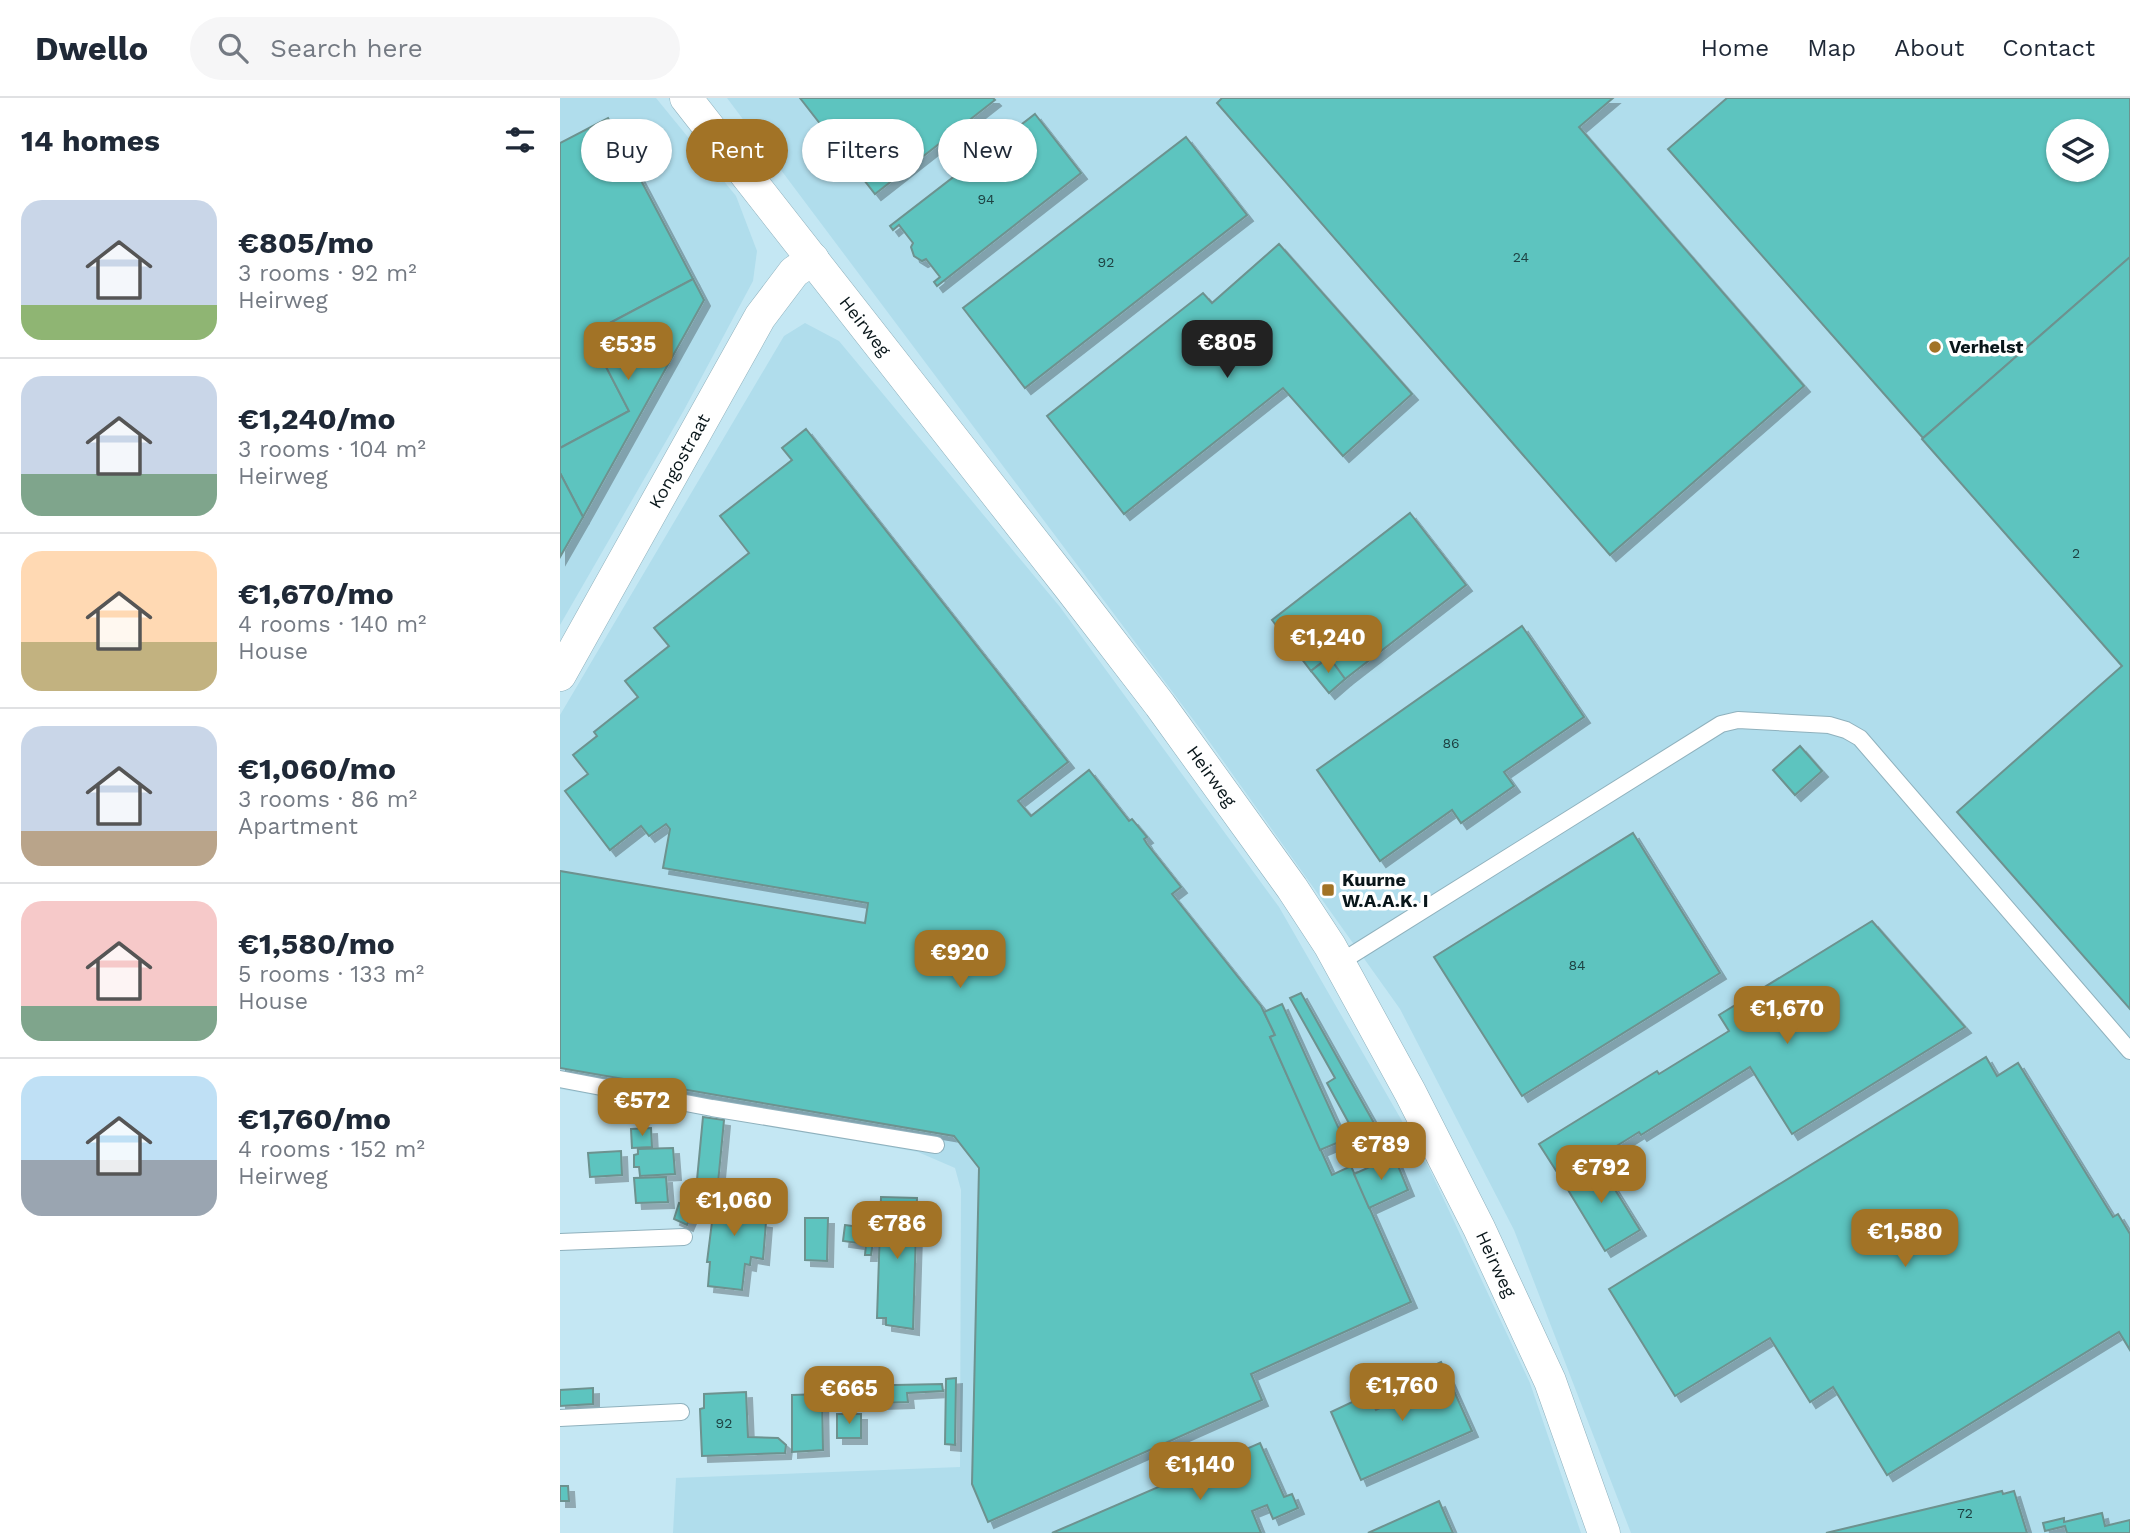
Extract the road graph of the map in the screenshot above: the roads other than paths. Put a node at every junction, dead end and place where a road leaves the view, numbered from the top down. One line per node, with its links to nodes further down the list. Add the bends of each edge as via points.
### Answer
1 (686, 98): 2 (street, Heirweg)
2 (813, 259): 3 (street, Kongostraat, via 794,272 760,317); 4 (street, Heirweg, via 1160,705 1292,888)
3 (560, 675)
4 (1339, 963): 5 (lane, via 1721,724 1738,720 1829,725 1860,738); 12 (street, Heirweg, via 1410,1091 1490,1254 1549,1381)
5 (2130, 1051)
6 (560, 1079): 7 (lane)
7 (936, 1145)
8 (684, 1237): 9 (lane)
9 (560, 1242)
10 (681, 1412): 11 (lane)
11 (560, 1418)
12 (1604, 1533)

